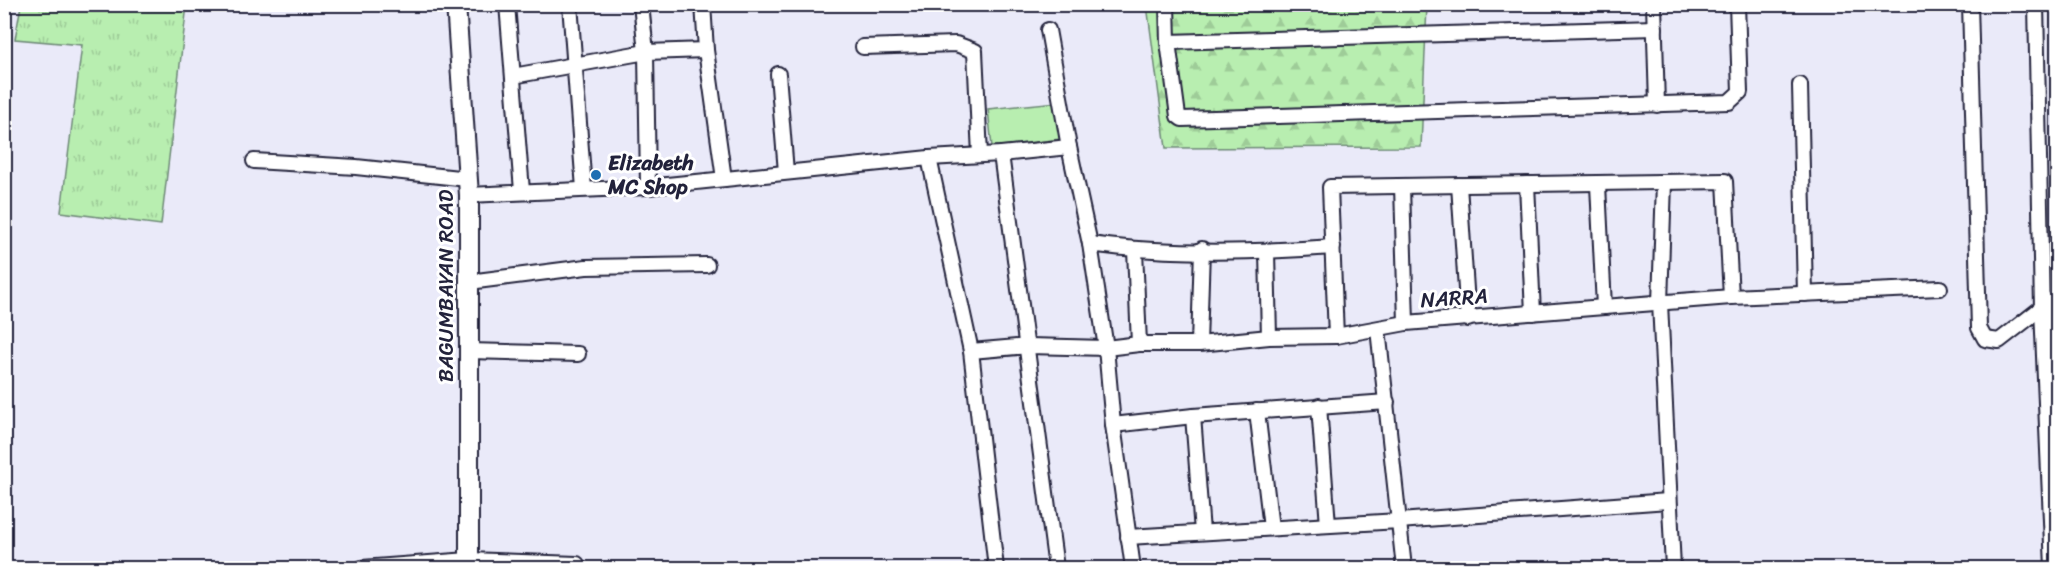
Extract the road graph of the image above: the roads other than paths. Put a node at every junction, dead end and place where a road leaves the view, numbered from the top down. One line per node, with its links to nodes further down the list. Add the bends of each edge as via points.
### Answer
1 (456, 4): 34 (street, BAGUMBAYAN ROAD)
2 (507, 4): 19 (street)
3 (570, 4): 17 (street)
4 (641, 4): 16 (street)
5 (703, 4): 15 (street)
6 (1167, 4): 13 (street)
7 (1654, 4): 11 (street)
8 (1737, 4): 21 (street, via 1737,97 1729,102)
9 (1970, 4): 51 (street, via 1979,328 1985,339 2000,341)
10 (2036, 4): 51 (street)
11 (1655, 28): 13 (street); 21 (street)
12 (1048, 30): 22 (street)
13 (1168, 42): 21 (street, via 1178,116 1182,119)
14 (863, 47): 24 (street, via 956,44 975,51)
15 (706, 50): 16 (street); 28 (street)
16 (646, 52): 17 (street); 35 (street)
17 (575, 66): 19 (street); 36 (street)
18 (778, 74): 27 (street)
19 (513, 76): 37 (street)
20 (1800, 86): 46 (street)
21 (1657, 105)
22 (1068, 147): 23 (street); 38 (street)
23 (1001, 154): 24 (street); 60 (street)
24 (980, 155): 25 (street)
25 (929, 158): 27 (street); 63 (street)
26 (254, 161): 34 (street, via 356,167)
27 (786, 172): 28 (street)
28 (724, 179): 35 (street)
29 (1664, 182): 32 (street); 48 (street, via 1725,182); 49 (street)
30 (1527, 184): 31 (street); 32 (street); 52 (street)
31 (1459, 185): 33 (street); 53 (street)
32 (1598, 185): 50 (street)
33 (1402, 186): 39 (street, via 1330,187); 54 (street)
34 (468, 187): 37 (street); 44 (street, BAGUMBAYAN ROAD)
35 (648, 187): 36 (street)
36 (584, 189): 37 (street)
37 (522, 191)
38 (1090, 244): 41 (street); 61 (street)
39 (1333, 247): 42 (street); 56 (street)
40 (1202, 249): 41 (street); 42 (street); 59 (street)
41 (1135, 250): 58 (street)
42 (1267, 252): 57 (street)
43 (707, 265): 44 (street, via 586,267)
44 (469, 282): 62 (street, BAGUMBAYAN ROAD)
45 (1940, 288): 46 (street, NARRA)
46 (1805, 294): 48 (street, NARRA)
47 (2058, 295): 51 (street)
48 (1731, 297): 49 (street, NARRA)
49 (1660, 303): 50 (street, NARRA); 70 (street)
50 (1604, 307): 52 (street, NARRA)
51 (2043, 309): 84 (street)
52 (1533, 313): 53 (street, NARRA)
53 (1468, 319): 54 (street, NARRA)
54 (1406, 323): 55 (street, NARRA)
55 (1378, 329): 56 (street, NARRA); 65 (street)
56 (1336, 336): 57 (street, NARRA)
57 (1269, 337): 59 (street, NARRA)
58 (1139, 344): 59 (street, NARRA); 61 (street, NARRA)
59 (1199, 344)
60 (1029, 346): 61 (street, NARRA); 63 (street, NARRA); 80 (street)
61 (1106, 348): 69 (street)
62 (469, 351): 64 (street); 76 (street, BAGUMBAYAN ROAD)
63 (971, 351): 79 (street)
64 (578, 354)
65 (1387, 402): 66 (street); 71 (street)
66 (1319, 406): 67 (street); 72 (street)
67 (1257, 411): 68 (street); 73 (street)
68 (1192, 416): 69 (street); 74 (street)
69 (1113, 426): 75 (street)
70 (1668, 501): 71 (street); 83 (street)
71 (1399, 521): 72 (street); 82 (street)
72 (1328, 525): 73 (street)
73 (1271, 528): 74 (street)
74 (1202, 532): 75 (street)
75 (1128, 537): 81 (street)
76 (469, 564): 77 (street); 78 (street, via 577,564)
77 (362, 568)
78 (572, 568)
79 (996, 568)
80 (1056, 568)
81 (1133, 568)
82 (1404, 568)
83 (1673, 568)
84 (2054, 568)

